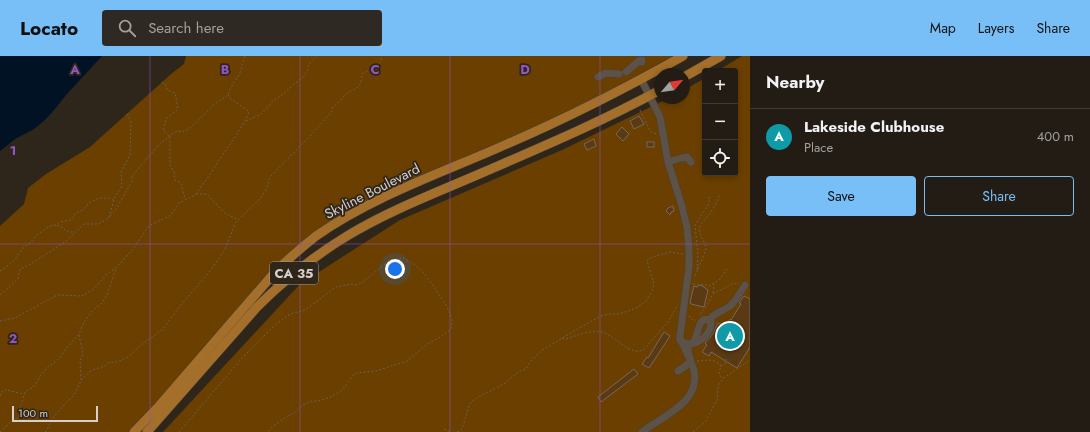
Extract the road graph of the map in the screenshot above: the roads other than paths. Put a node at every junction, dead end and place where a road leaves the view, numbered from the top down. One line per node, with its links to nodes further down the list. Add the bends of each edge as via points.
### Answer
1 (683, 56): 6 (main road, Skyline Boulevard / CA 35)
2 (721, 56): 4 (main road)
3 (642, 62): 5 (lane, via 640,60 622,73 606,73)
4 (690, 74)
5 (598, 77)
6 (641, 79): 8 (lane); 17 (main road, Skyline Boulevard / CA 35, via 524,137 383,198 321,233 275,272)
7 (654, 94): 8 (main road, Skyline Boulevard / CA 35)
8 (650, 96): 9 (lane, via 660,117); 18 (main road, Skyline Boulevard / CA 35, via 582,129 414,202 331,246 300,268 257,307)
9 (668, 162): 10 (lane, via 687,157); 13 (lane, via 688,235 688,273)
10 (691, 162)
11 (745, 285): 12 (lane, via 733,303)
12 (709, 320): 14 (lane, via 705,319 700,324 696,337); 14 (lane, via 711,326 704,337 699,342)
13 (679, 342): 14 (lane); 15 (lane)
14 (690, 344): 15 (lane, via 688,349)
15 (691, 362): 16 (lane); 19 (lane, via 694,380 687,398 676,409)
16 (678, 371)
17 (134, 432)
18 (147, 432)
19 (642, 432)

